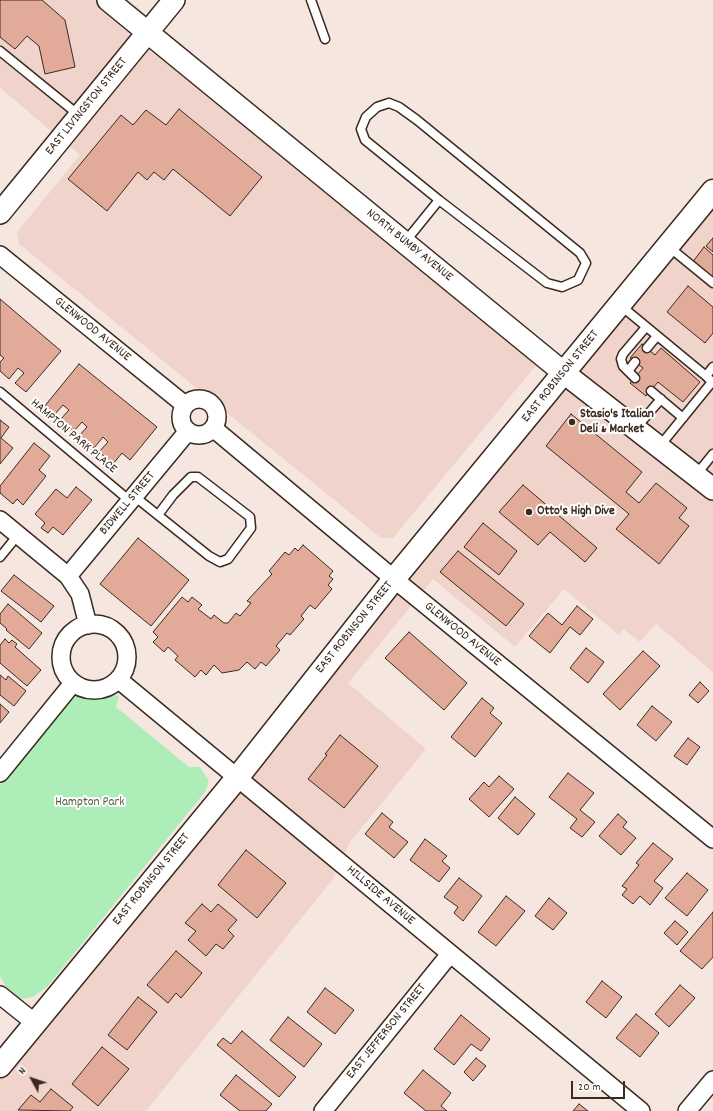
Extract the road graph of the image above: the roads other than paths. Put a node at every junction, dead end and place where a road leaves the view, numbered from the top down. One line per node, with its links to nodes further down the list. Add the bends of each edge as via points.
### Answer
1 (108, 0): 4 (street, NORTH BUMBY AVENUE)
2 (174, 0): 4 (street, EAST LIVINGSTON STREET)
3 (311, 0): 5 (lane)
4 (148, 33): 7 (street, EAST LIVINGSTON STREET); 11 (street, NORTH BUMBY AVENUE)
5 (325, 39)
6 (0, 51): 7 (lane)
7 (80, 116): 10 (street, EAST LIVINGSTON STREET)
8 (713, 191): 12 (main road, EAST ROBINSON STREET)
9 (439, 200): 9 (lane, via 547,283 562,287 578,280 583,272 586,263 580,253 417,120 389,103 377,107 366,117 361,129 365,140); 11 (lane)
10 (0, 213)
11 (404, 243): 22 (street, NORTH BUMBY AVENUE)
12 (668, 246): 14 (lane); 15 (main road, EAST ROBINSON STREET)
13 (0, 255): 28 (street, GLENWOOD AVENUE)
14 (713, 283)
15 (620, 305): 16 (lane); 22 (main road, EAST ROBINSON STREET)
16 (646, 327): 17 (lane); 21 (lane, via 621,360)
17 (657, 336): 18 (lane); 23 (lane)
18 (647, 348)
19 (635, 362): 21 (lane)
20 (713, 367): 23 (lane)
21 (628, 371): 24 (lane)
22 (564, 373): 31 (street, NORTH BUMBY AVENUE); 43 (main road, EAST ROBINSON STREET)
23 (706, 376): 29 (lane, via 712,382)
24 (635, 378)
25 (651, 391): 27 (lane)
26 (0, 392): 37 (lane, HAMPTON PARK PLACE)
27 (661, 399): 29 (lane); 31 (lane)
28 (184, 405): 30 (street, via 202,398 211,403 217,411 217,420); 32 (street, via 181,415)
29 (683, 418): 33 (lane)
30 (213, 428): 32 (street, via 205,434 196,435); 43 (street, GLENWOOD AVENUE)
31 (636, 429): 33 (street, NORTH BUMBY AVENUE)
32 (188, 431): 37 (street, BIDWELL STREET)
33 (659, 447): 35 (street, NORTH BUMBY AVENUE)
34 (713, 454): 35 (lane)
35 (695, 476): 36 (street, NORTH BUMBY AVENUE)
36 (713, 490)
37 (132, 498): 38 (lane, HAMPTON PARK PLACE); 42 (street, BIDWELL STREET)
38 (158, 515): 38 (lane, HAMPTON PARK PLACE, via 220,562 228,559 251,528 250,517 198,477 191,478 173,495)
39 (0, 520): 40 (street)
40 (18, 535): 41 (lane); 42 (street)
41 (0, 557)
42 (68, 576): 44 (street, via 80,594)
43 (394, 579): 48 (main road, EAST ROBINSON STREET); 49 (street, GLENWOOD AVENUE)
44 (88, 625): 45 (street, via 109,627 122,640 127,652 126,666); 46 (street, via 68,636 62,647 61,662 64,673)
45 (118, 680): 46 (street, via 108,688 96,691 86,690); 48 (street, HILLSIDE AVENUE)
46 (73, 683): 47 (street)
47 (1, 770)
48 (236, 778): 50 (street, HILLSIDE AVENUE); 52 (main road, EAST ROBINSON STREET)
49 (713, 838)
50 (450, 954): 55 (street, EAST JEFFERSON STREET); 56 (street, HILLSIDE AVENUE)
51 (0, 995): 52 (street)
52 (35, 1023): 53 (main road, EAST ROBINSON STREET)
53 (0, 1066)
54 (713, 1080): 57 (street)
55 (323, 1111)
56 (641, 1111)
57 (687, 1111)

